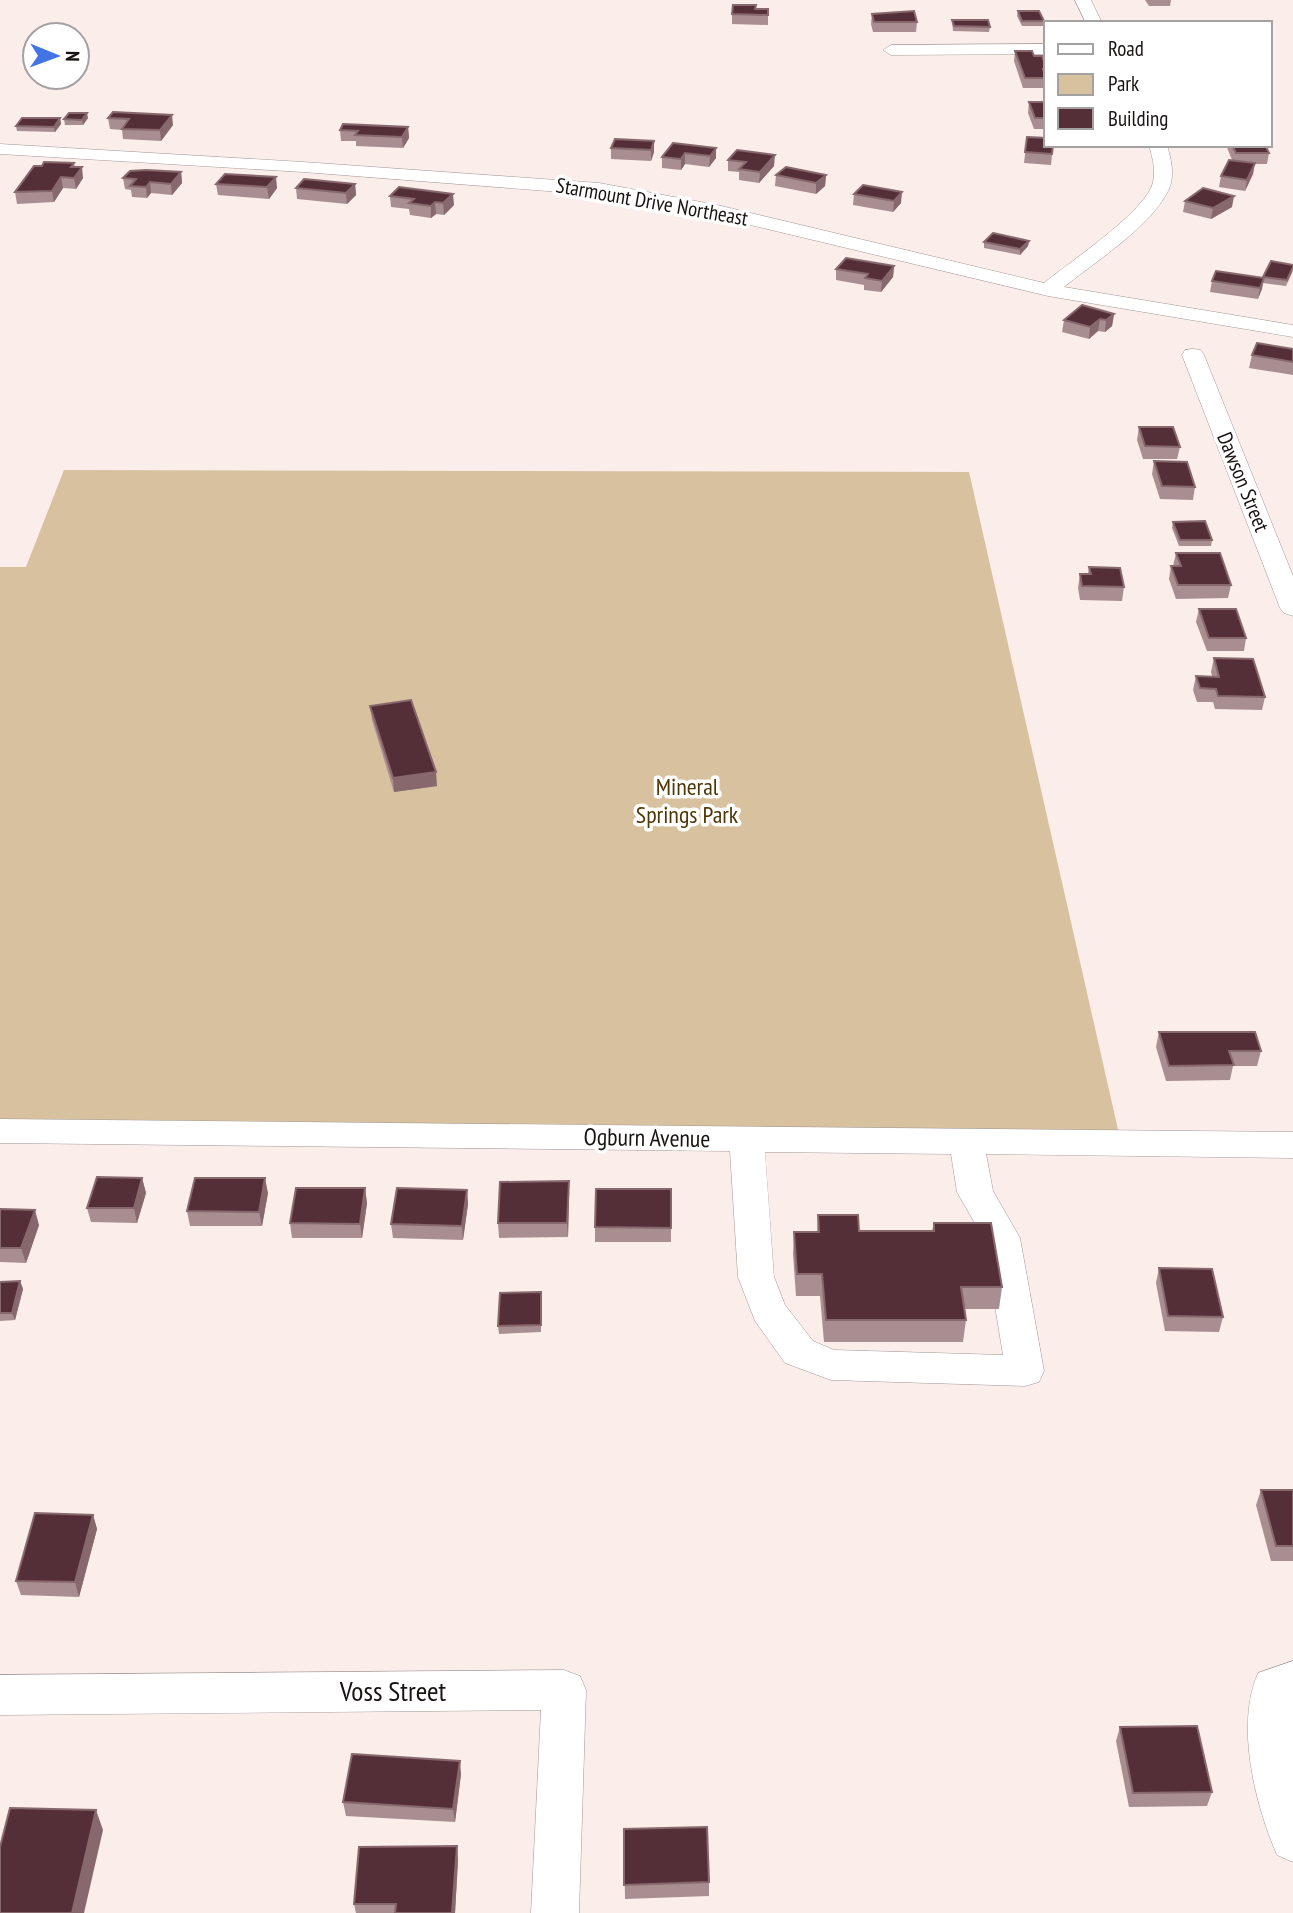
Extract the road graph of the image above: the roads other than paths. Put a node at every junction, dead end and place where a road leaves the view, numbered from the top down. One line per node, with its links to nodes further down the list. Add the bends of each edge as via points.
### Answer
1 (1083, 0): 2 (street)
2 (1093, 21)
3 (1044, 49): 4 (street)
4 (891, 50)
5 (1159, 147): 7 (street, via 1163,164 1160,187 1145,208)
6 (0, 149): 7 (street, Starmount Drive Northeast, via 599,189 718,211)
7 (1048, 290): 8 (street, Starmount Drive Northeast)
8 (1293, 331)
9 (1193, 355): 10 (street, Dawson Street)
10 (1293, 608)
11 (0, 1131): 12 (street, Ogburn Avenue)
12 (747, 1139): 13 (street, Ogburn Avenue); 13 (street, via 756,1277 768,1311 799,1352 831,1365 1025,1371 1002,1238 975,1192)
13 (966, 1141): 14 (street, Ogburn Avenue)
14 (1293, 1145)
15 (1293, 1681): 17 (street, via 1273,1687 1269,1748)
16 (0, 1695): 18 (street, Voss Street, via 564,1690)
17 (1293, 1839)
18 (555, 1913)

